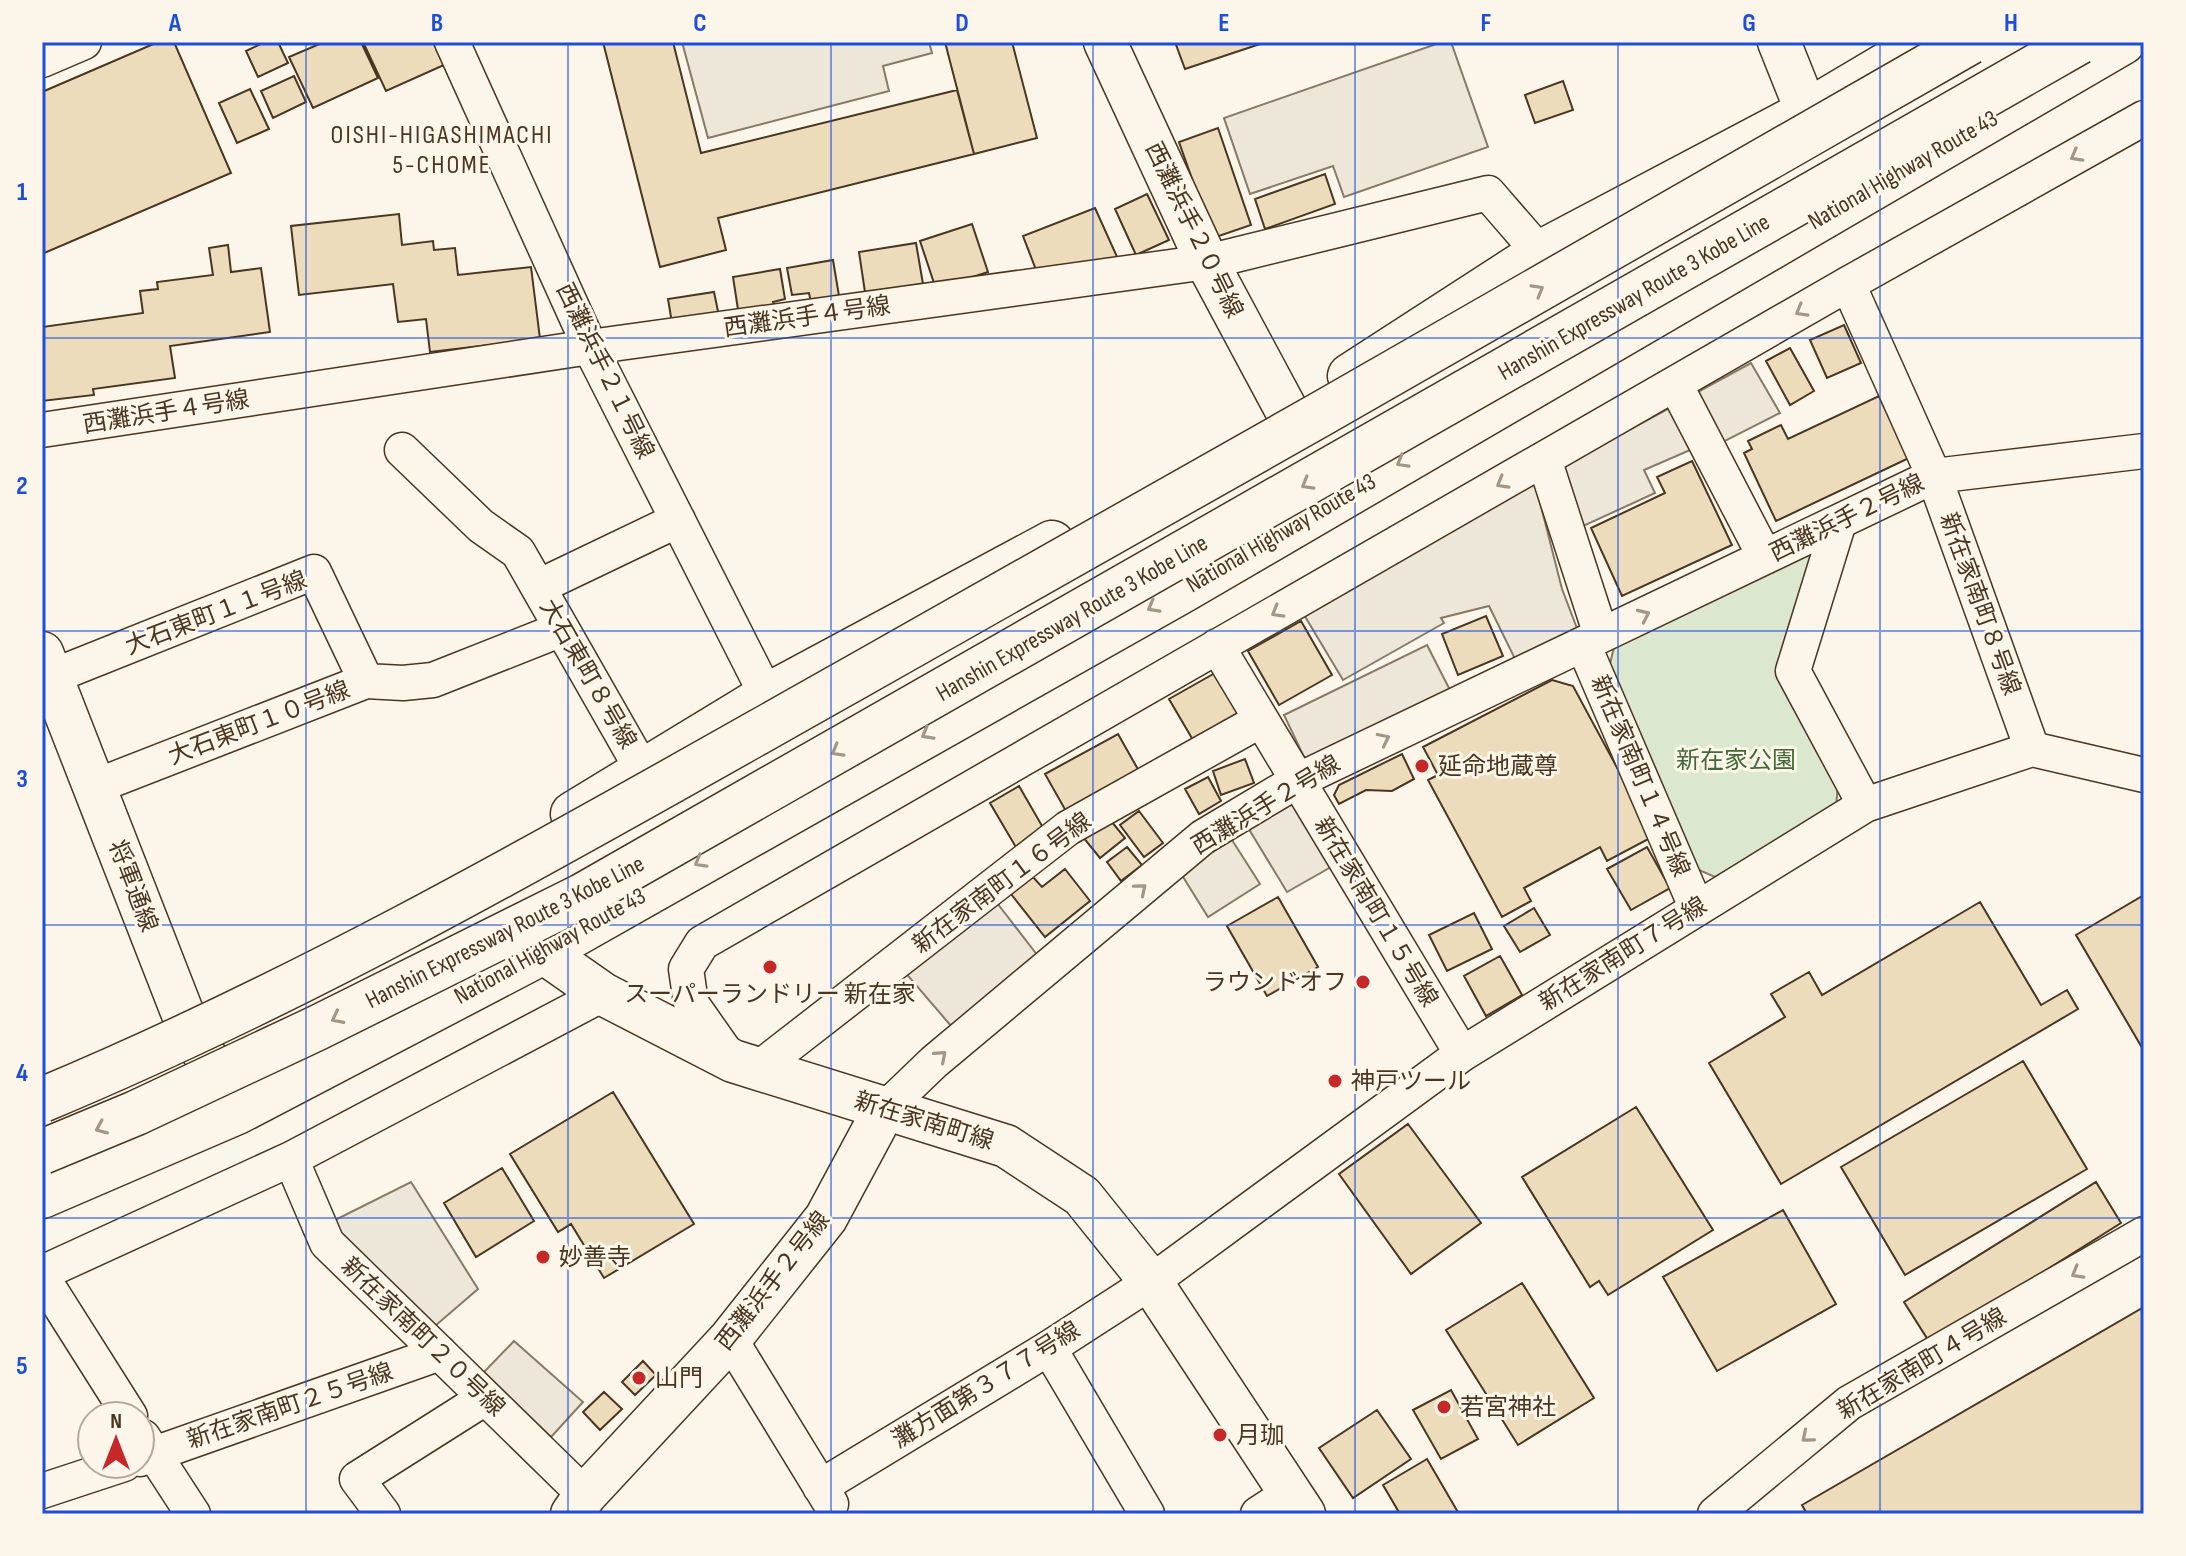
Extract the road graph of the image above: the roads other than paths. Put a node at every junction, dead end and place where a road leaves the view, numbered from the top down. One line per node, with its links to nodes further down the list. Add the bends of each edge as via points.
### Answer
1 (84, 42): 9 (street)
2 (452, 42): 15 (street, 西灘浜手２１号線)
3 (1105, 42): 13 (street, 西灘浜手２０号線)
4 (1779, 42): 10 (street)
5 (1925, 42): 10 (highway)
6 (1970, 42): 47 (highway, Hanshin Expressway Route 3 Kobe Line, one-way to 6, bridge, via 297,984 553,847)
7 (2079, 42): 50 (highway, Hanshin Expressway Route 3 Kobe Line, one-way to 50, bridge, via 582,896 303,1035)
8 (2123, 42): 41 (highway, National Highway Route 43, one-way to 41, via 1185,589)
9 (42, 60)
10 (1807, 112): 12 (highway)
11 (2144, 118): 14 (street, one-way to 14)
12 (1540, 253): 13 (street, 西灘浜手４号線, via 1488,193); 17 (highway)
13 (1207, 262): 15 (street, 西灘浜手４号線); 17 (street, 西灘浜手２０号線)
14 (1848, 284): 16 (street, one-way to 16); 22 (street, 新在家南町８号線)
15 (590, 347): 18 (street, 西灘浜手４号線); 23 (street, 西灘浜手２１号線)
16 (1675, 384): 21 (street); 25 (street)
17 (1289, 415): 32 (highway)
18 (42, 430)
19 (402, 450): 26 (street, via 481,526 518,552)
20 (2144, 451): 22 (street, 西灘浜手２号線)
21 (1544, 459): 28 (street, 新在家南町１４号線); 29 (street, one-way to 29)
22 (1934, 476): 24 (street, 西灘浜手２号線); 34 (street, 新在家南町８号線)
23 (678, 520): 26 (street, 大石東町８号線); 32 (street, 西灘浜手２１号線)
24 (1839, 522): 25 (street, 西灘浜手２号線); 39 (street, via 1793,671)
25 (1765, 557): 28 (street, 西灘浜手２号線, one-way to 25)
26 (538, 587): 27 (street, 大石東町８号線)
27 (562, 629): 31 (street, 大石東町１０号線, via 433,680); 35 (street, 大石東町８号線)
28 (1592, 639): 37 (street, 西灘浜手２号線, one-way to 28); 40 (street, 新在家南町１４号線)
29 (1217, 646): 33 (street, 新在家南町１５号線); 45 (street, via 702,943 686,969 691,1003)
30 (47, 665): 31 (street, 大石東町１１号線, via 314,572); 38 (street, 将軍通線)
31 (366, 681): 38 (street, 大石東町１０号線)
32 (767, 696): 35 (highway)
33 (1261, 720): 37 (street, 新在家南町１５号線); 45 (street, 新在家南町１６号線, via 1068,828)
34 (2032, 749): 36 (street); 39 (street, 新在家南町７号線)
35 (643, 771): 43 (highway)
36 (2144, 775)
37 (1297, 781): 44 (street, 新在家南町１５号線); 48 (street, 西灘浜手２号線, one-way to 37, via 1203,837)
38 (94, 787): 43 (street, 将軍通線)
39 (1865, 805): 40 (street, 新在家南町７号線)
40 (1697, 909): 44 (street, 新在家南町７号線)
41 (543, 952): 42 (street, 新在家南町線); 49 (highway, National Highway Route 43)
42 (603, 994): 45 (street, 新在家南町線); 51 (street)
43 (186, 1022): 46 (highway); 49 (street, 将軍通線)
44 (1462, 1054): 55 (street, 新在家南町７号線)
45 (746, 1065): 48 (street, 新在家南町線)
46 (42, 1080)
47 (42, 1100)
48 (884, 1110): 55 (street, 新在家南町線, via 1006,1146 1082,1196); 56 (street, 西灘浜手２号線, via 826,1218)
49 (237, 1112): 52 (highway, National Highway Route 43)
50 (42, 1152)
51 (291, 1159): 54 (street); 58 (street, 新在家南町２０号線, via 327,1243)
52 (42, 1196)
53 (2144, 1234): 71 (street, 新在家南町４号線, one-way to 71, via 1849,1403)
54 (42, 1275): 60 (street)
55 (1151, 1282): 57 (street, 灘方面第３７７号線); 67 (street, 新在家南町線)
56 (730, 1339): 65 (street, 西灘浜手２号線); 66 (street)
57 (1049, 1348): 66 (street, 灘方面第３７７号線); 70 (street)
58 (440, 1353): 59 (street, 新在家南町２０号線); 61 (street, 新在家南町２５号線)
59 (485, 1398): 65 (street, 新在家南町２０号線); 69 (street, via 357,1479)
60 (120, 1400)
61 (156, 1446)
62 (156, 1472): 68 (street)
63 (76, 1477): 64 (street, 新在家南町２５号線)
64 (42, 1491)
65 (578, 1504)
66 (826, 1505)
67 (1284, 1507)
68 (193, 1514)
69 (383, 1514)
70 (1147, 1514)
71 (1715, 1514)

